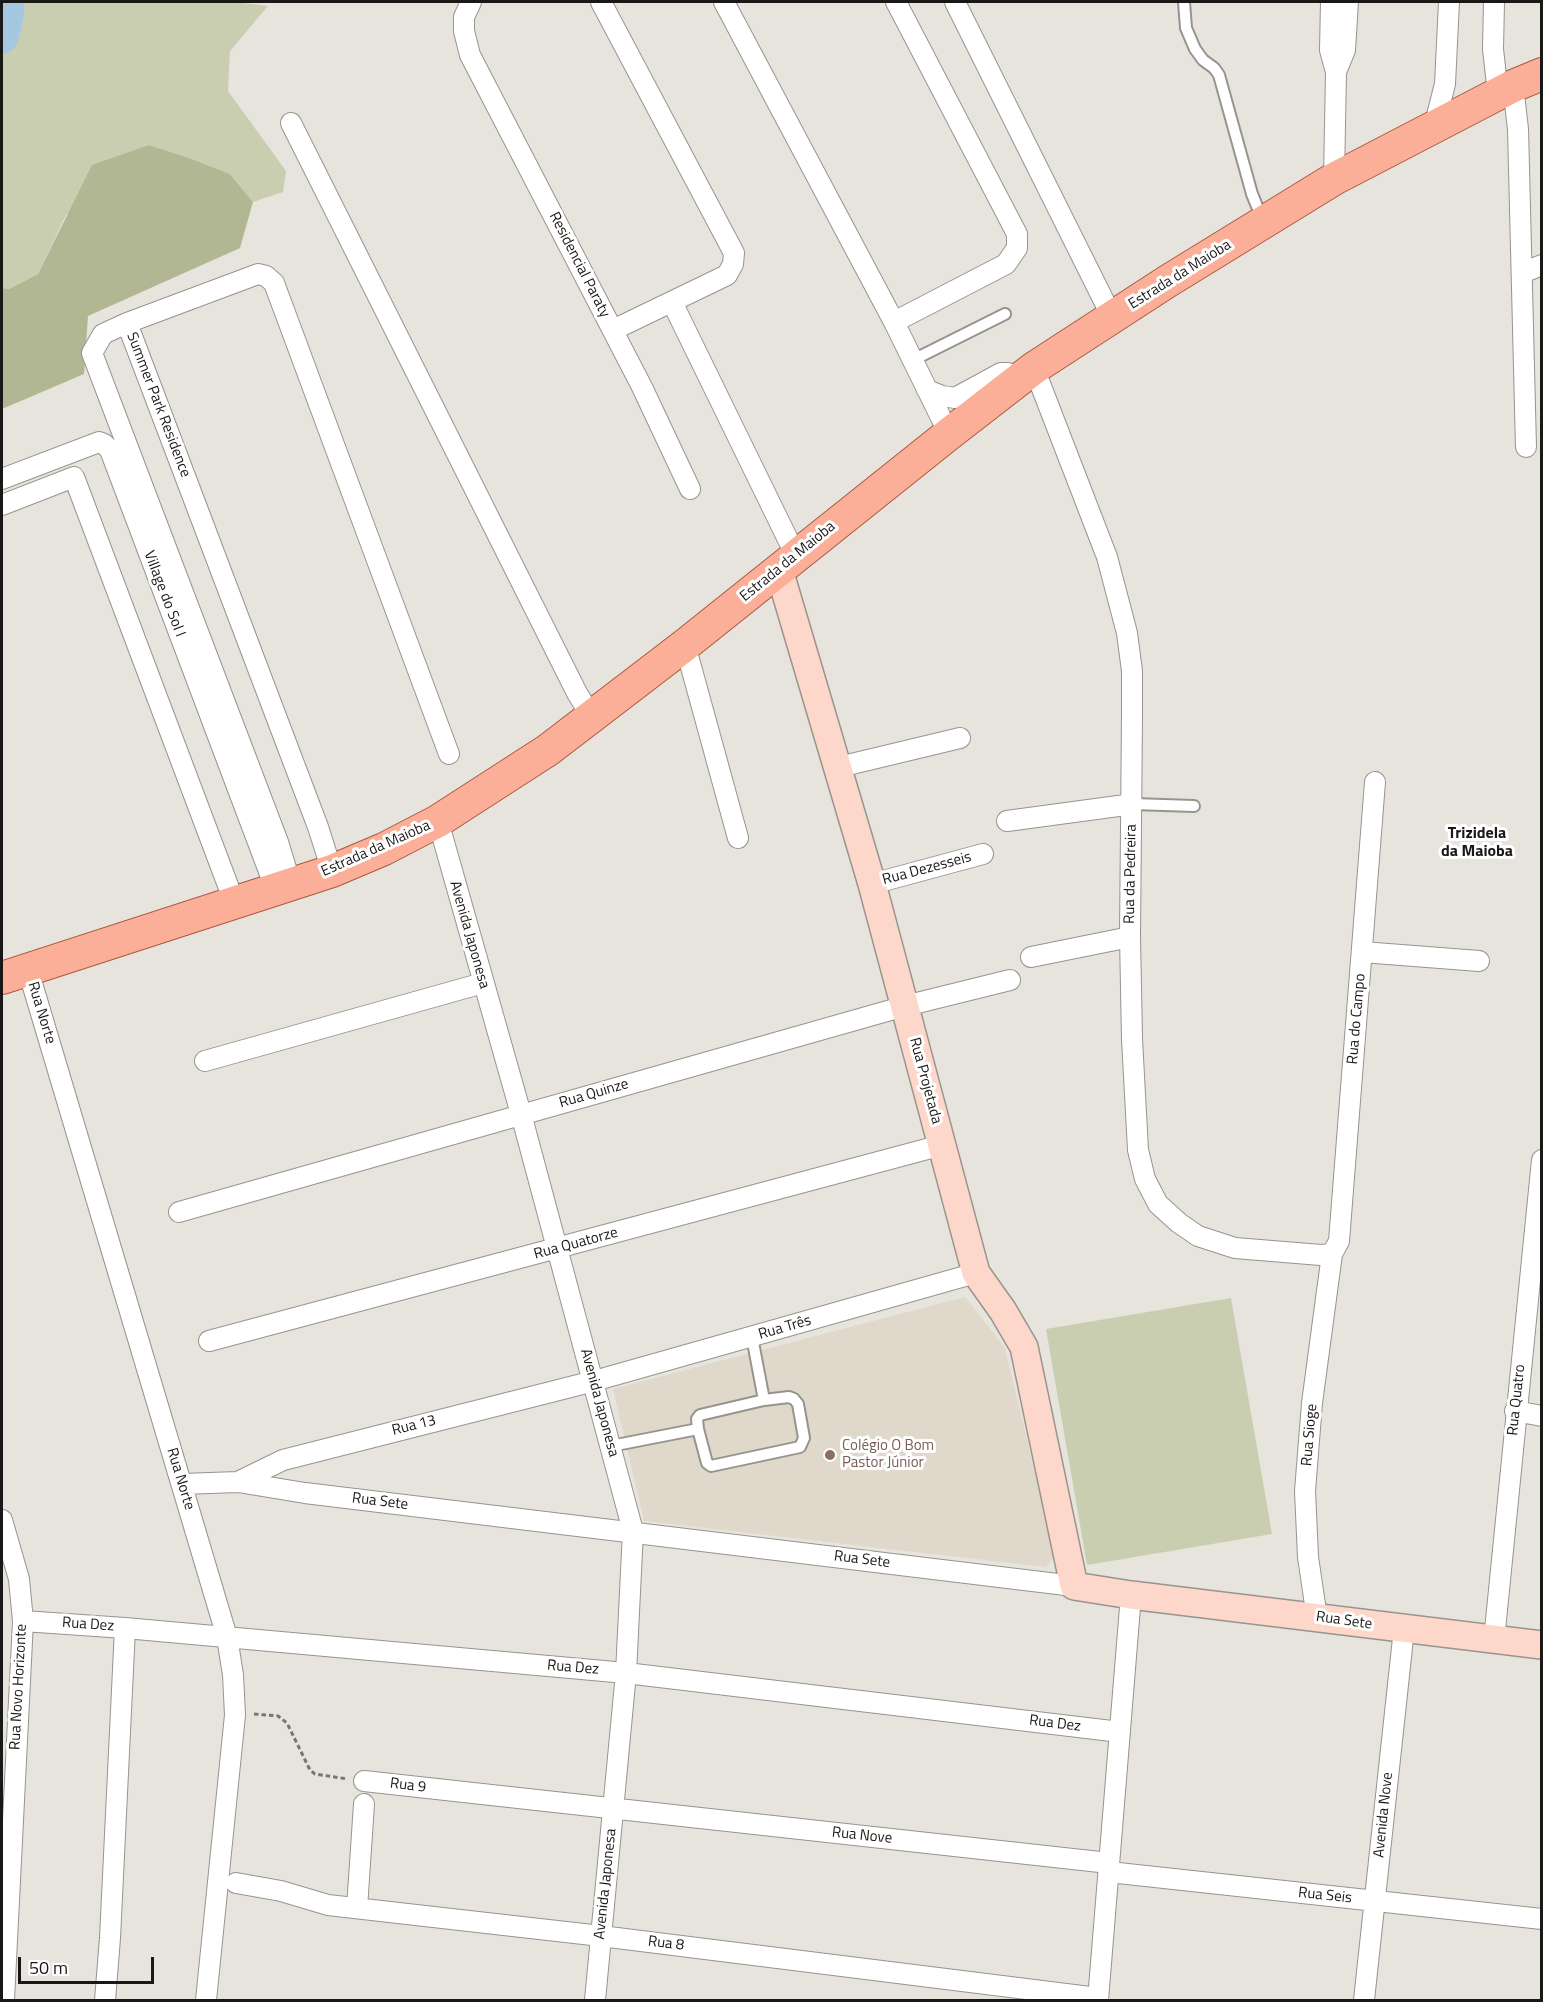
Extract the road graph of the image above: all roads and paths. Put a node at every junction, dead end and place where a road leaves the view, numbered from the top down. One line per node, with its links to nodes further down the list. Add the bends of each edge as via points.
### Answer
1 (471, 2): 25 (street, Residencial Paraty, via 464,16 470,55)
2 (601, 2): 20 (street, Residencial Paraty, via 734,253 728,274)
3 (724, 2): 23 (street)
4 (896, 2): 23 (street, via 1017,234 1017,248 1006,264)
5 (955, 2): 22 (street)
6 (1184, 2): 17 (lane, via 1186,28 1195,49 1219,75)
7 (1331, 2): 11 (street, via 1330,50)
8 (1348, 2): 11 (street, via 1345,50)
9 (1449, 2): 15 (street, via 1445,84)
10 (1494, 2): 13 (street, via 1493,49)
11 (1336, 72): 16 (street)
12 (1542, 74): 13 (main road, Estrada da Maioba)
13 (1505, 90): 15 (main road, Estrada da Maioba); 19 (street, via 1518,129)
14 (291, 123): 38 (street)
15 (1434, 127): 16 (main road, Estrada da Maioba)
16 (1334, 178): 17 (main road, Estrada da Maioba)
17 (1264, 224): 22 (main road, Estrada da Maioba)
18 (1542, 265): 19 (street)
19 (1522, 273): 30 (street)
20 (672, 303): 25 (street, Residencial Paraty); 36 (street)
21 (1005, 314): 26 (lane)
22 (1112, 317): 27 (main road, Estrada da Maioba)
23 (894, 322): 26 (street)
24 (127, 323): 40 (street, Summer Park Residence, via 258,274 273,282); 49 (street, Summer Park Residence); 51 (street, via 103,334 92,353 278,842)
25 (613, 330): 34 (street)
26 (913, 360): 28 (street)
27 (1026, 374): 28 (street, via 1001,373 955,398); 29 (main road, Estrada da Maioba); 43 (street, Rua da Pedreira, via 1107,557 1127,633 1132,671)
28 (927, 390): 29 (street)
29 (949, 434): 36 (main road, Estrada da Maioba)
30 (1526, 447)
31 (66, 455): 32 (street); 33 (street, Village do Sol I); 51 (street, Village do Sol I, via 99,442 110,450 261,848)
32 (74, 477): 35 (street); 52 (street)
33 (2, 479)
34 (690, 489)
35 (2, 505)
36 (788, 563): 37 (main road, Estrada da Maioba); 41 (street, Rua Projetada)
37 (685, 645): 38 (main road, Estrada da Maioba); 47 (street)
38 (591, 716): 45 (main road, Estrada da Maioba, via 548,750)
39 (960, 738): 41 (street)
40 (449, 754)
41 (839, 767): 50 (street, Rua Projetada)
42 (1375, 782): 54 (street, Rua do Campo)
43 (1133, 804): 44 (lane); 46 (street); 53 (street, Rua da Pedreira)
44 (1194, 806)
45 (438, 821): 49 (main road, Estrada da Maioba); 59 (street, Avenida Japonesa)
46 (1007, 821)
47 (738, 838)
48 (983, 854): 50 (street, Rua Dezesseis)
49 (332, 871): 51 (main road, Estrada da Maioba)
50 (872, 884): 60 (street, Rua Projetada)
51 (284, 888): 52 (main road, Estrada da Maioba)
52 (235, 904): 57 (main road, Estrada da Maioba)
53 (1130, 938): 55 (street); 67 (street, Rua da Pedreira, via 1138,1150 1145,1179 1158,1204 1198,1236 1235,1248)
54 (1362, 952): 56 (street); 67 (street, Rua do Campo, via 1339,1241)
55 (1031, 957)
56 (1479, 961)
57 (15, 974): 78 (street, Rua Norte)
58 (1010, 980): 60 (street, Rua Quinze)
59 (483, 983): 61 (street); 62 (street, Avenida Japonesa)
60 (905, 1006): 62 (street, Rua Quinze); 63 (street, Rua Projetada)
61 (205, 1061)
62 (521, 1114): 65 (street, Rua Quinze); 66 (street, Avenida Japonesa)
63 (942, 1145): 66 (street, Rua Quatorze); 68 (street, Rua Projetada)
64 (1542, 1160): 73 (street, Rua Quatro)
65 (179, 1212)
66 (557, 1249): 70 (street, Rua Quatorze); 71 (street, Avenida Japonesa)
67 (1332, 1254): 83 (street, Rua Sioge, via 1312,1403 1305,1491 1308,1557)
68 (976, 1273): 69 (street, Rua Três); 81 (street, Rua Projetada, via 1024,1347)
69 (752, 1337): 71 (street, Rua Três); 72 (lane)
70 (209, 1341)
71 (594, 1381): 76 (street, Avenida Japonesa); 77 (street, Rua 13, via 283,1460)
72 (764, 1400): 75 (lane, via 705,1413 698,1419); 75 (lane, via 789,1397 798,1404 804,1438 800,1447 711,1466 704,1460)
73 (1515, 1411): 74 (street); 88 (street, Rua Quatro)
74 (1542, 1416)
75 (698, 1429): 76 (lane)
76 (611, 1446): 80 (street, Avenida Japonesa)
77 (238, 1482): 78 (street, Rua Sete); 80 (street, Rua Sete)
78 (182, 1484): 87 (street, Rua Norte)
79 (2, 1521): 84 (street, Rua Novo Horizonte, via 19,1579)
80 (633, 1531): 81 (street, Rua Sete); 90 (street, Avenida Japonesa)
81 (1074, 1586): 82 (street, Rua Sete)
82 (1131, 1595): 83 (street, Rua Sete); 92 (street)
83 (1317, 1618): 86 (street, Rua Sete)
84 (23, 1621): 85 (street, Rua Dez); 103 (street, Rua Novo Horizonte)
85 (125, 1628): 87 (street, Rua Dez); 104 (street)
86 (1404, 1629): 88 (street, Rua Sete); 98 (street, Avenida Nove)
87 (227, 1637): 90 (street, Rua Dez); 91 (street, Rua Norte)
88 (1494, 1640): 89 (street, Rua Sete)
89 (1542, 1646)
90 (626, 1672): 92 (street, Rua Dez); 95 (street, Avenida Japonesa)
91 (235, 1715): 93 (path, via 278,1716 287,1723 309,1770 321,1777); 105 (street, Rua Norte)
92 (1120, 1732): 96 (street)
93 (364, 1781): 95 (street, Rua 9)
94 (364, 1804): 99 (street)
95 (614, 1810): 96 (street, Rua Nove); 101 (street, Avenida Japonesa)
96 (1109, 1868): 98 (street, Rua Seis); 102 (street)
97 (236, 1883): 99 (street, Rua 8)
98 (1375, 1901): 100 (street, Rua Seis); 107 (street, Avenida Nove)
99 (357, 1908): 101 (street, Rua 8)
100 (1542, 1919)
101 (601, 1936): 102 (street, Rua 8); 106 (street, Avenida Japonesa)
102 (1098, 1999)
103 (4, 2001)
104 (105, 2001)
105 (206, 2001)
106 (595, 2001)
107 (1365, 2001)

